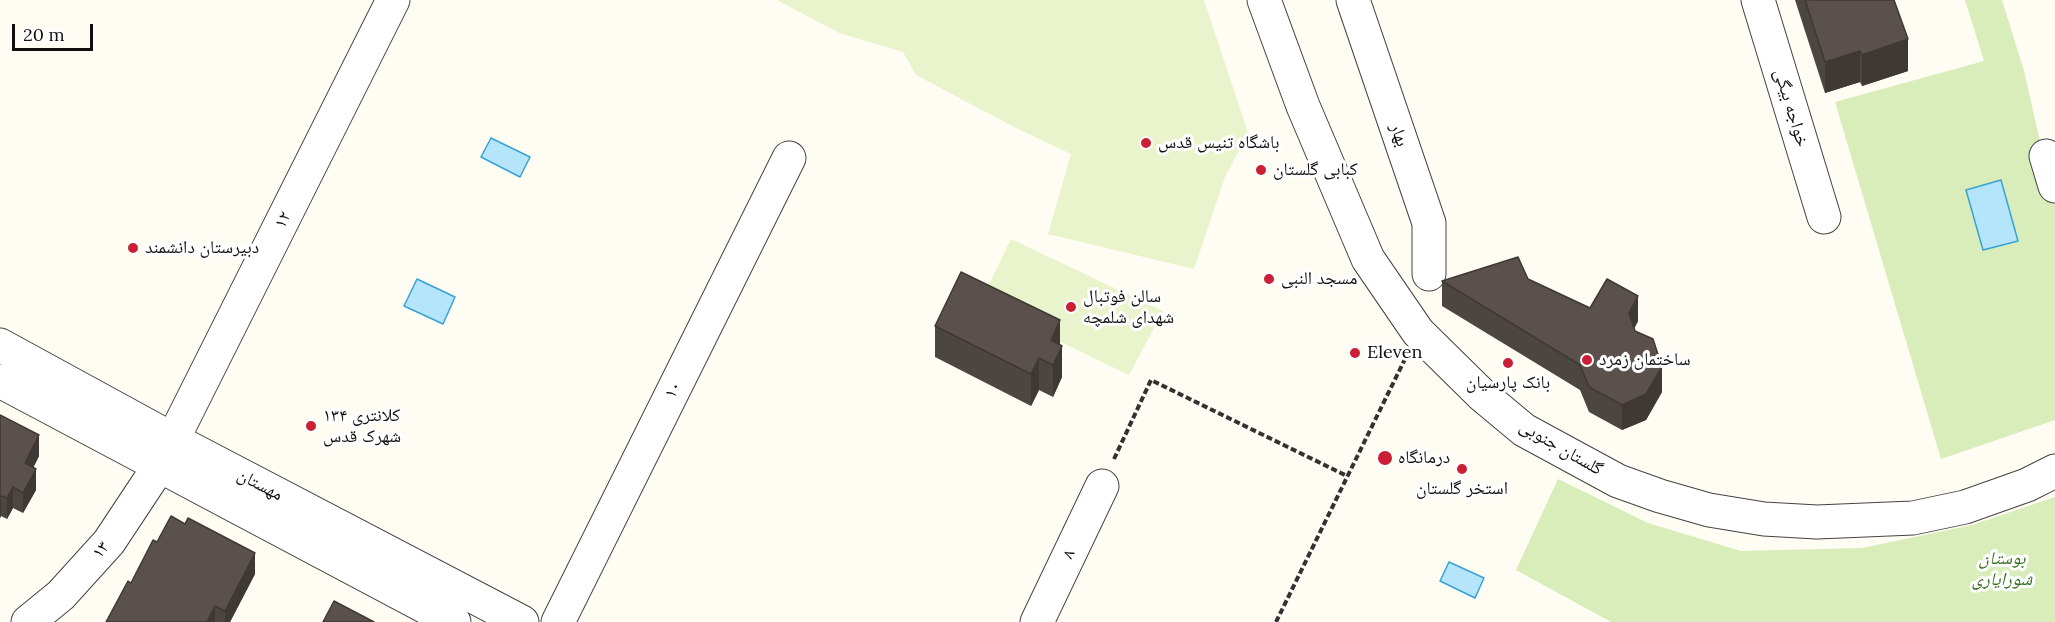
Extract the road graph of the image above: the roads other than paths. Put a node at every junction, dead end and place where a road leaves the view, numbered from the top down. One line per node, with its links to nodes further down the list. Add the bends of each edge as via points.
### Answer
1 (393, 0): 10 (street, ۱۲)
2 (1264, 0): 11 (street, گلستان جنوبی, via 1303,106 1368,259 1418,332 1524,430 1618,480 1660,496 1709,510 1764,519 1818,522 1913,518 1965,507)
3 (1353, 0): 7 (street, بهار, via 1430,223)
4 (1758, 0): 6 (street, خواجه بیگی)
5 (789, 158): 16 (street, ۱۰)
6 (1824, 217)
7 (1429, 274)
8 (0, 345): 10 (street, مهستان)
9 (0, 381): 10 (street)
10 (166, 452): 13 (street, ۱۳, via 109,542 61,595); 14 (street); 15 (street, مهستان)
11 (2055, 471)
12 (1102, 486): 17 (street, ۸)
13 (28, 622)
14 (454, 622)
15 (522, 622)
16 (558, 622)
17 (1037, 622)

